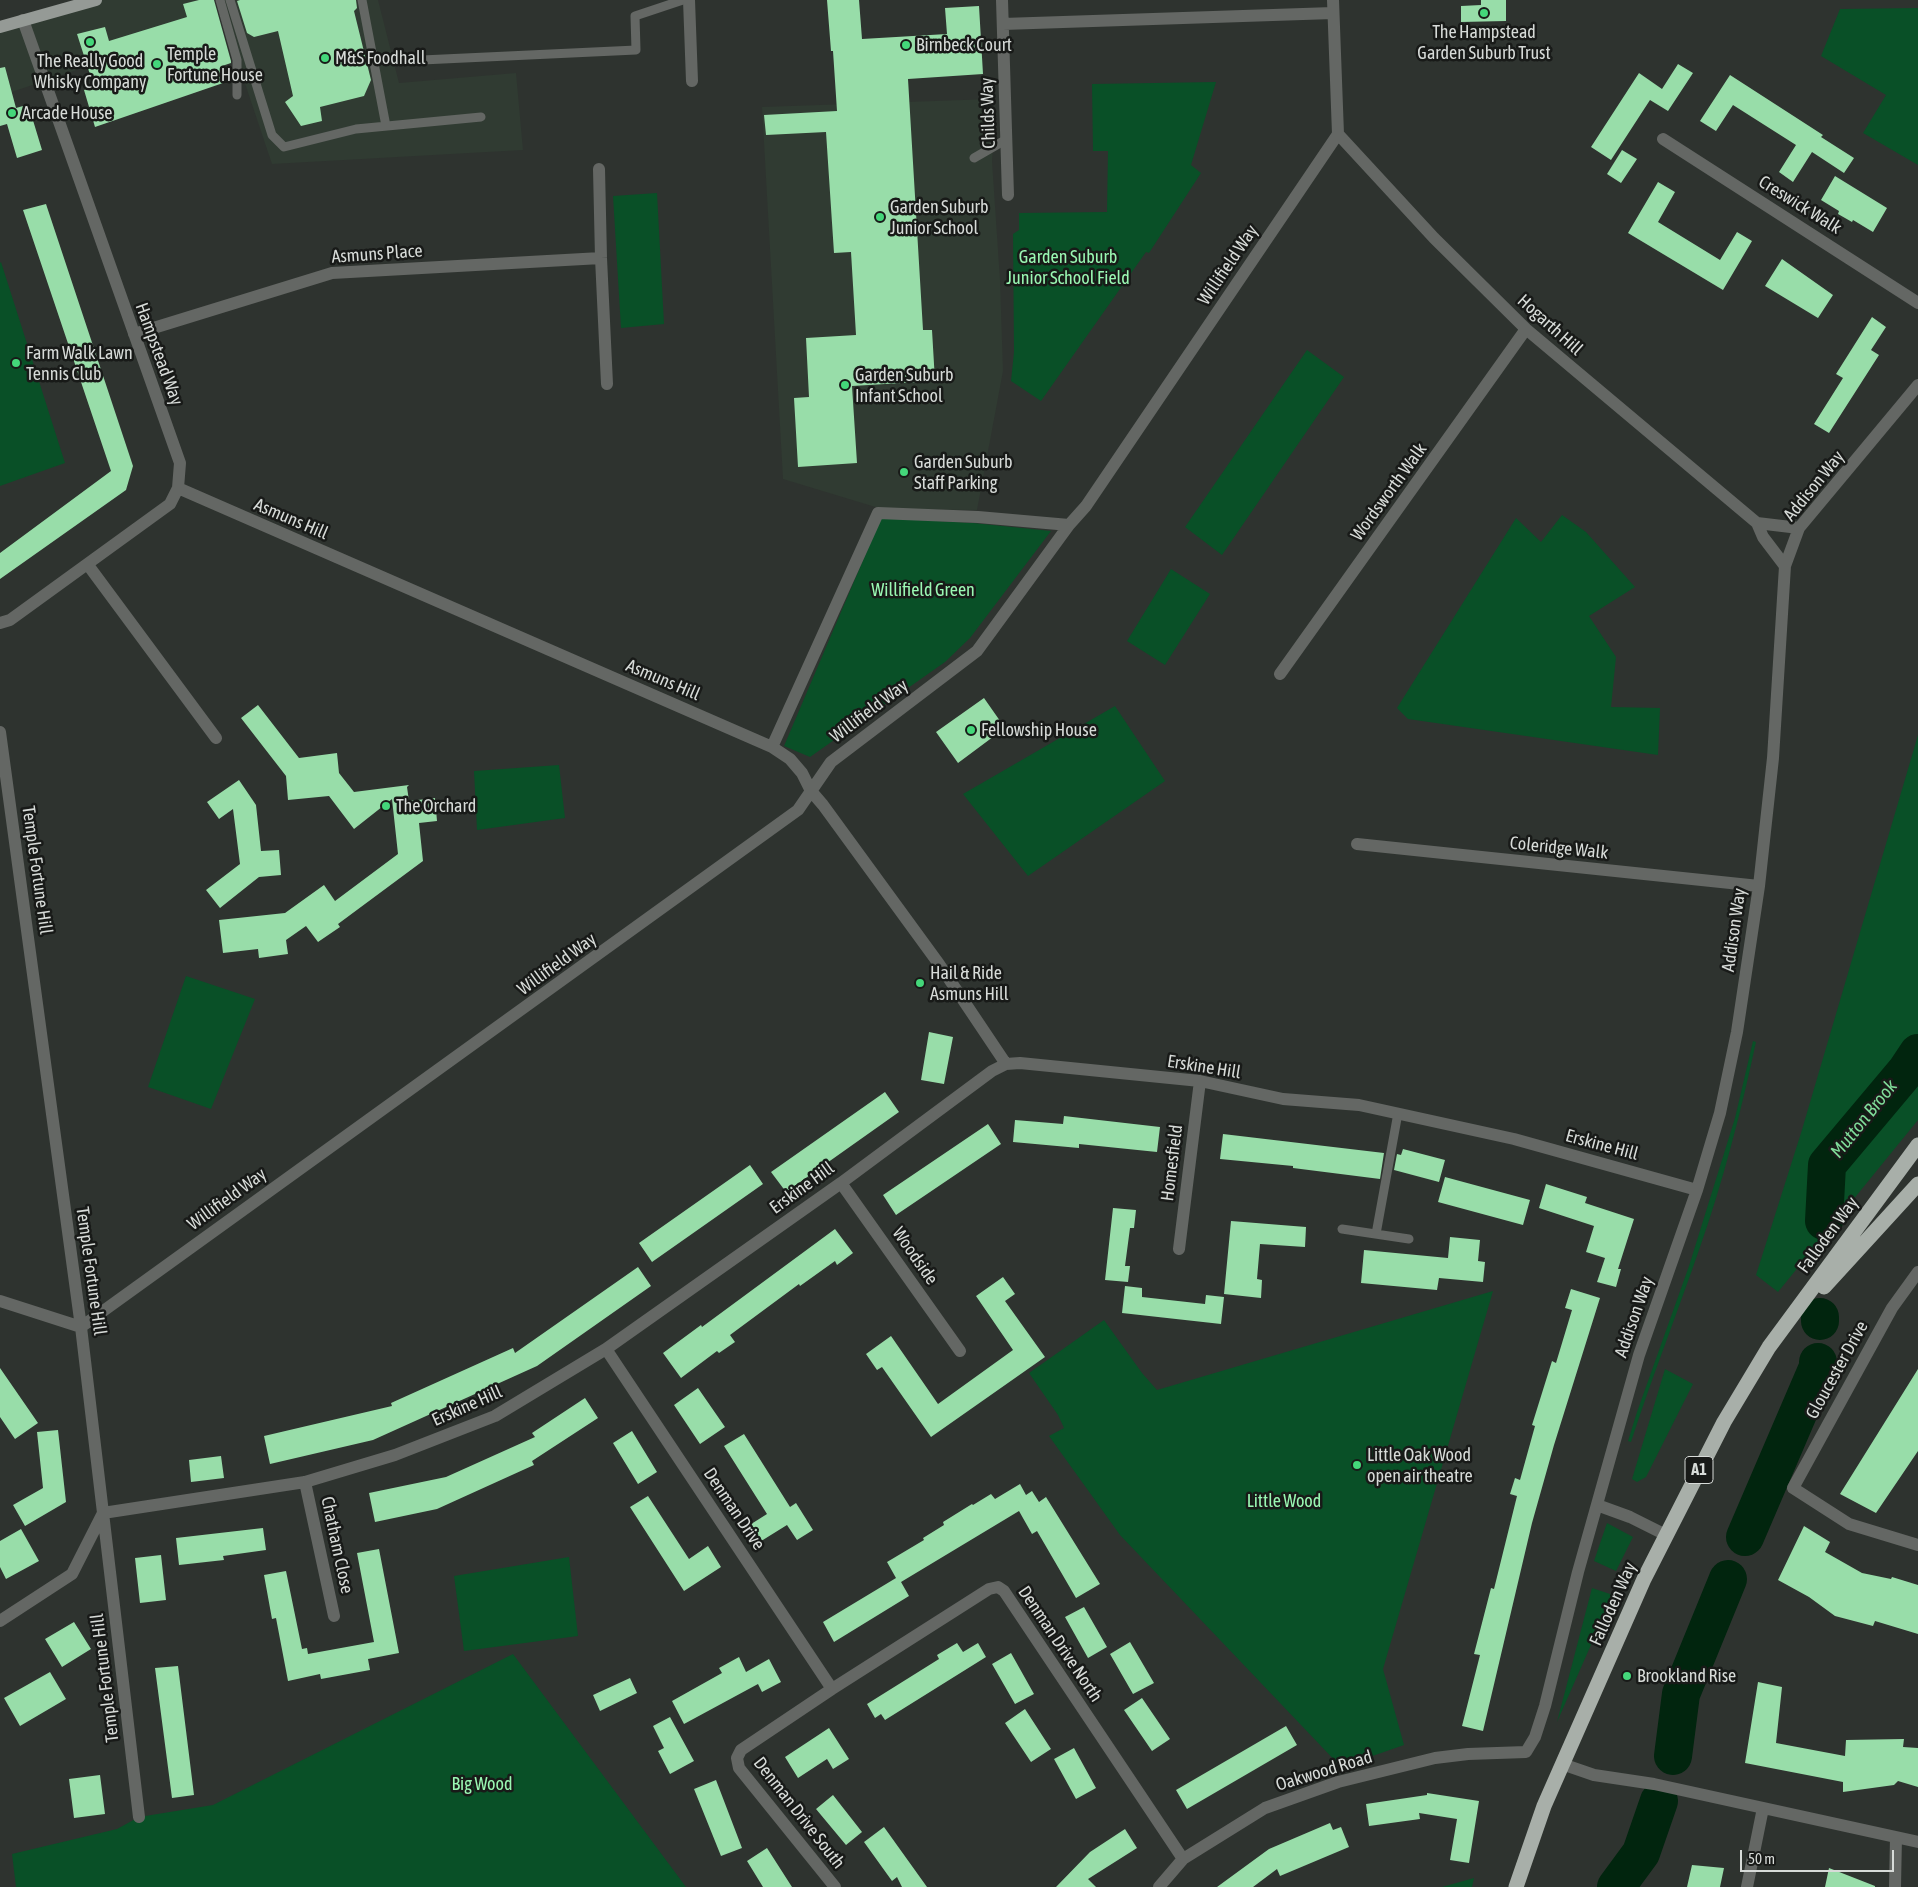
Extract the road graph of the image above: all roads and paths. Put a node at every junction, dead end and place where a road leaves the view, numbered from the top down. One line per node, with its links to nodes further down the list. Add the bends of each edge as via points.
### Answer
1 (96, 0): 9 (main road)
2 (220, 0): 14 (lane, via 237,60)
3 (230, 0): 16 (lane, via 272,136 284,146 356,129)
4 (362, 0): 16 (lane)
5 (683, 0): 12 (lane, via 635,16 636,50)
6 (690, 0): 13 (street)
7 (1002, 0): 10 (street, Childs Way)
8 (1333, 6): 10 (street); 17 (street)
9 (23, 20): 11 (main road); 26 (street, Hampstead Way)
10 (1003, 24): 19 (street, Childs Way)
11 (0, 27)
12 (422, 60)
13 (692, 81)
14 (237, 95)
15 (481, 117): 16 (lane)
16 (386, 126)
17 (1338, 134): 25 (street, Hogarth Hill, via 1434,238); 31 (street, Willifield Way, via 1086,506)
18 (1663, 138): 24 (street, Creswick Walk)
19 (1007, 139): 20 (lane); 22 (street, Childs Way)
20 (974, 158)
21 (599, 169): 23 (street)
22 (1008, 195)
23 (601, 258): 26 (street, Asmuns Place, via 332,273); 27 (street)
24 (1918, 303)
25 (1526, 329): 30 (street, Hogarth Hill); 36 (street, Wordsworth Walk)
26 (134, 334): 29 (street, Hampstead Way, via 180,463)
27 (607, 384)
28 (1918, 385): 32 (street, Addison Way)
29 (178, 488): 33 (street, Hampstead Way, via 170,504); 39 (street, Asmuns Hill)
30 (1757, 523): 32 (street); 34 (street, Hogarth Hill, via 1763,537)
31 (1069, 525): 39 (street, via 878,513); 40 (street, Willifield Way, via 977,651 831,762)
32 (1799, 528): 34 (street, Addison Way)
33 (88, 565): 35 (street, Hampstead Way, via 10,620); 38 (street)
34 (1785, 566): 42 (street, Addison Way, via 1773,758)
35 (0, 622)
36 (1280, 674)
37 (0, 732): 56 (street, Temple Fortune Hill)
38 (216, 738)
39 (772, 747): 40 (street, Asmuns Hill, via 790,759)
40 (811, 791): 43 (street, Asmuns Hill, via 939,964); 56 (street, Willifield Way, via 798,810)
41 (1356, 844): 42 (street, Coleridge Walk)
42 (1759, 886): 49 (street, Addison Way, via 1737,1032 1720,1113)
43 (1006, 1064): 44 (street, Erskine Hill); 47 (street, Erskine Hill)
44 (1200, 1082): 45 (street, Erskine Hill, via 1283,1099 1359,1105); 53 (street, Homesfield)
45 (1398, 1113): 49 (street, Erskine Hill, via 1514,1139); 51 (lane)
46 (1918, 1145): 57 (highway, Falloden Way / A1)
47 (841, 1182): 58 (street, Erskine Hill); 59 (street, Woodside)
48 (1918, 1184): 57 (highway, Falloden Way / A1)
49 (1697, 1190): 61 (street, Addison Way, via 1639,1355)
50 (1342, 1229): 51 (lane)
51 (1376, 1234): 52 (lane)
52 (1409, 1239)
53 (1178, 1249)
54 (1918, 1272): 64 (street, Gloucester Drive, via 1892,1308 1793,1488 1849,1524)
55 (0, 1301): 56 (street)
56 (82, 1327): 62 (street, Temple Fortune Hill)
57 (1769, 1347): 63 (highway, Falloden Way / A1, via 1724,1422)
58 (606, 1349): 60 (street, Erskine Hill, via 495,1416 395,1455); 67 (street, Denman Drive)
59 (960, 1351)
60 (305, 1482): 62 (street, Erskine Hill); 65 (street, Chatham Close)
61 (1597, 1505): 63 (street); 68 (street, Addison Way, via 1546,1706)
62 (103, 1513): 66 (street, via 72,1574); 71 (street, Temple Fortune Hill)
63 (1666, 1535): 69 (highway, Falloden Way / A1)
64 (1918, 1545)
65 (334, 1616)
66 (0, 1621)
67 (832, 1689): 74 (street, Denman Drive North, via 998,1587 1004,1591); 75 (street, Denman Drive South, via 741,1750 737,1758 738,1768)
68 (1526, 1752): 74 (street, Oakwood Road, via 1435,1758 1338,1782 1265,1808)
69 (1562, 1764): 70 (street, via 1594,1775 1654,1784); 77 (highway, Falloden Way / A1)
70 (1763, 1808): 72 (street); 78 (street)
71 (139, 1817)
72 (1896, 1837): 73 (street); 79 (street)
73 (1918, 1842)
74 (1183, 1859): 76 (street, Oakwood Road)
75 (835, 1887)
76 (1158, 1887)
77 (1516, 1887)
78 (1747, 1887)
79 (1895, 1887)

